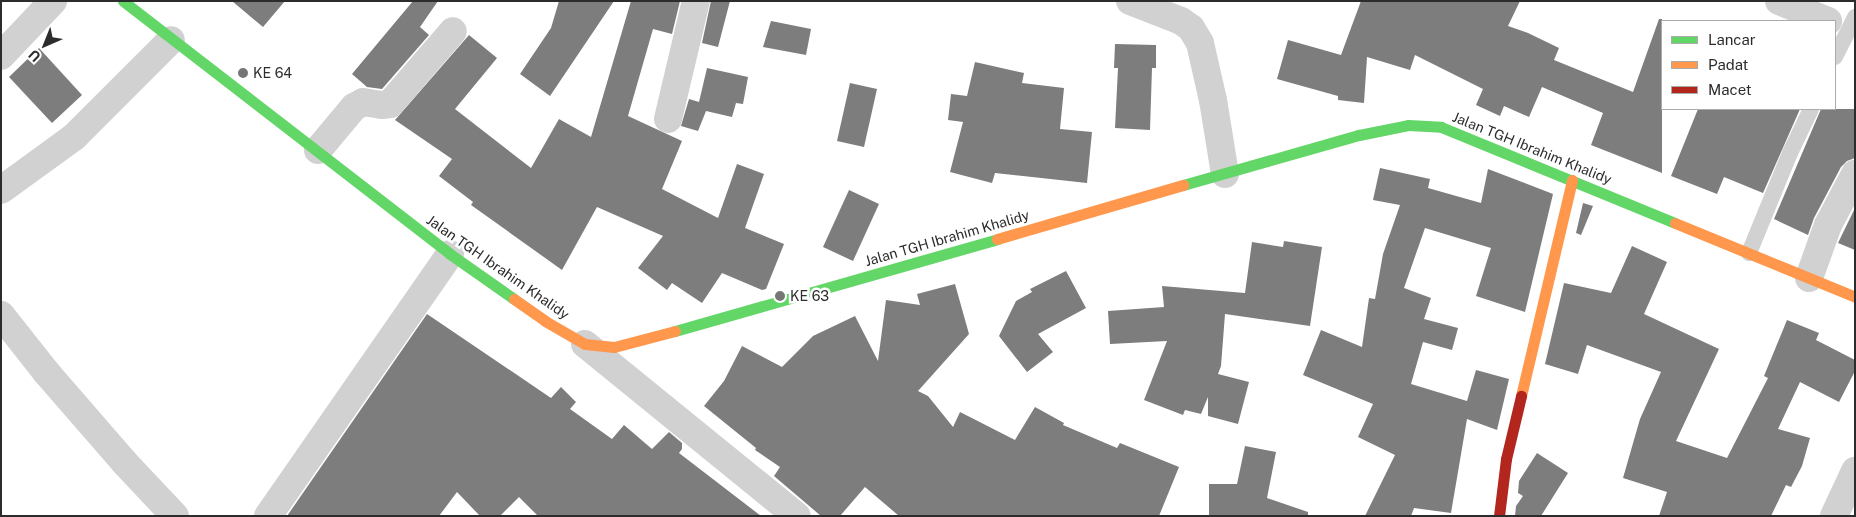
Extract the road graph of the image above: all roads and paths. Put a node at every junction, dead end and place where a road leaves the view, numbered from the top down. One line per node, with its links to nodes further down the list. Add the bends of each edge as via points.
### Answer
1 (54, 1): 11 (street)
2 (123, 1): 9 (main road, Jalan TGH Ibrahim Khalidy)
3 (696, 1): 13 (street)
4 (1130, 1): 15 (street, via 1181,21 1191,28 1200,43)
5 (1779, 1): 6 (street)
6 (1835, 20)
7 (1841, 22): 10 (lane)
8 (453, 31): 14 (street, via 390,104 363,102 354,107)
9 (171, 40): 14 (main road, Jalan TGH Ibrahim Khalidy); 18 (street, via 74,137)
10 (1836, 51)
11 (1, 56)
12 (1811, 110): 19 (lane)
13 (668, 119)
14 (318, 150): 20 (main road, Jalan TGH Ibrahim Khalidy)
15 (1225, 174): 17 (main road, Jalan TGH Ibrahim Khalidy, via 1359,135 1408,125 1441,127); 24 (main road, Jalan TGH Ibrahim Khalidy, via 640,341 614,347)
16 (1855, 174): 21 (street, via 1828,225)
17 (1572, 180): 19 (main road, Jalan TGH Ibrahim Khalidy); 29 (main road, via 1506,459)
18 (1, 190)
19 (1749, 253): 21 (main road, Jalan TGH Ibrahim Khalidy)
20 (450, 254): 24 (main road, Jalan TGH Ibrahim Khalidy); 27 (street)
21 (1809, 278): 22 (main road, Jalan TGH Ibrahim Khalidy)
22 (1855, 296)
23 (1, 316): 26 (street, via 58,386)
24 (585, 344): 28 (street)
25 (1855, 472): 30 (street)
26 (175, 516)
27 (268, 516)
28 (798, 516)
29 (1499, 516)
30 (1834, 516)

